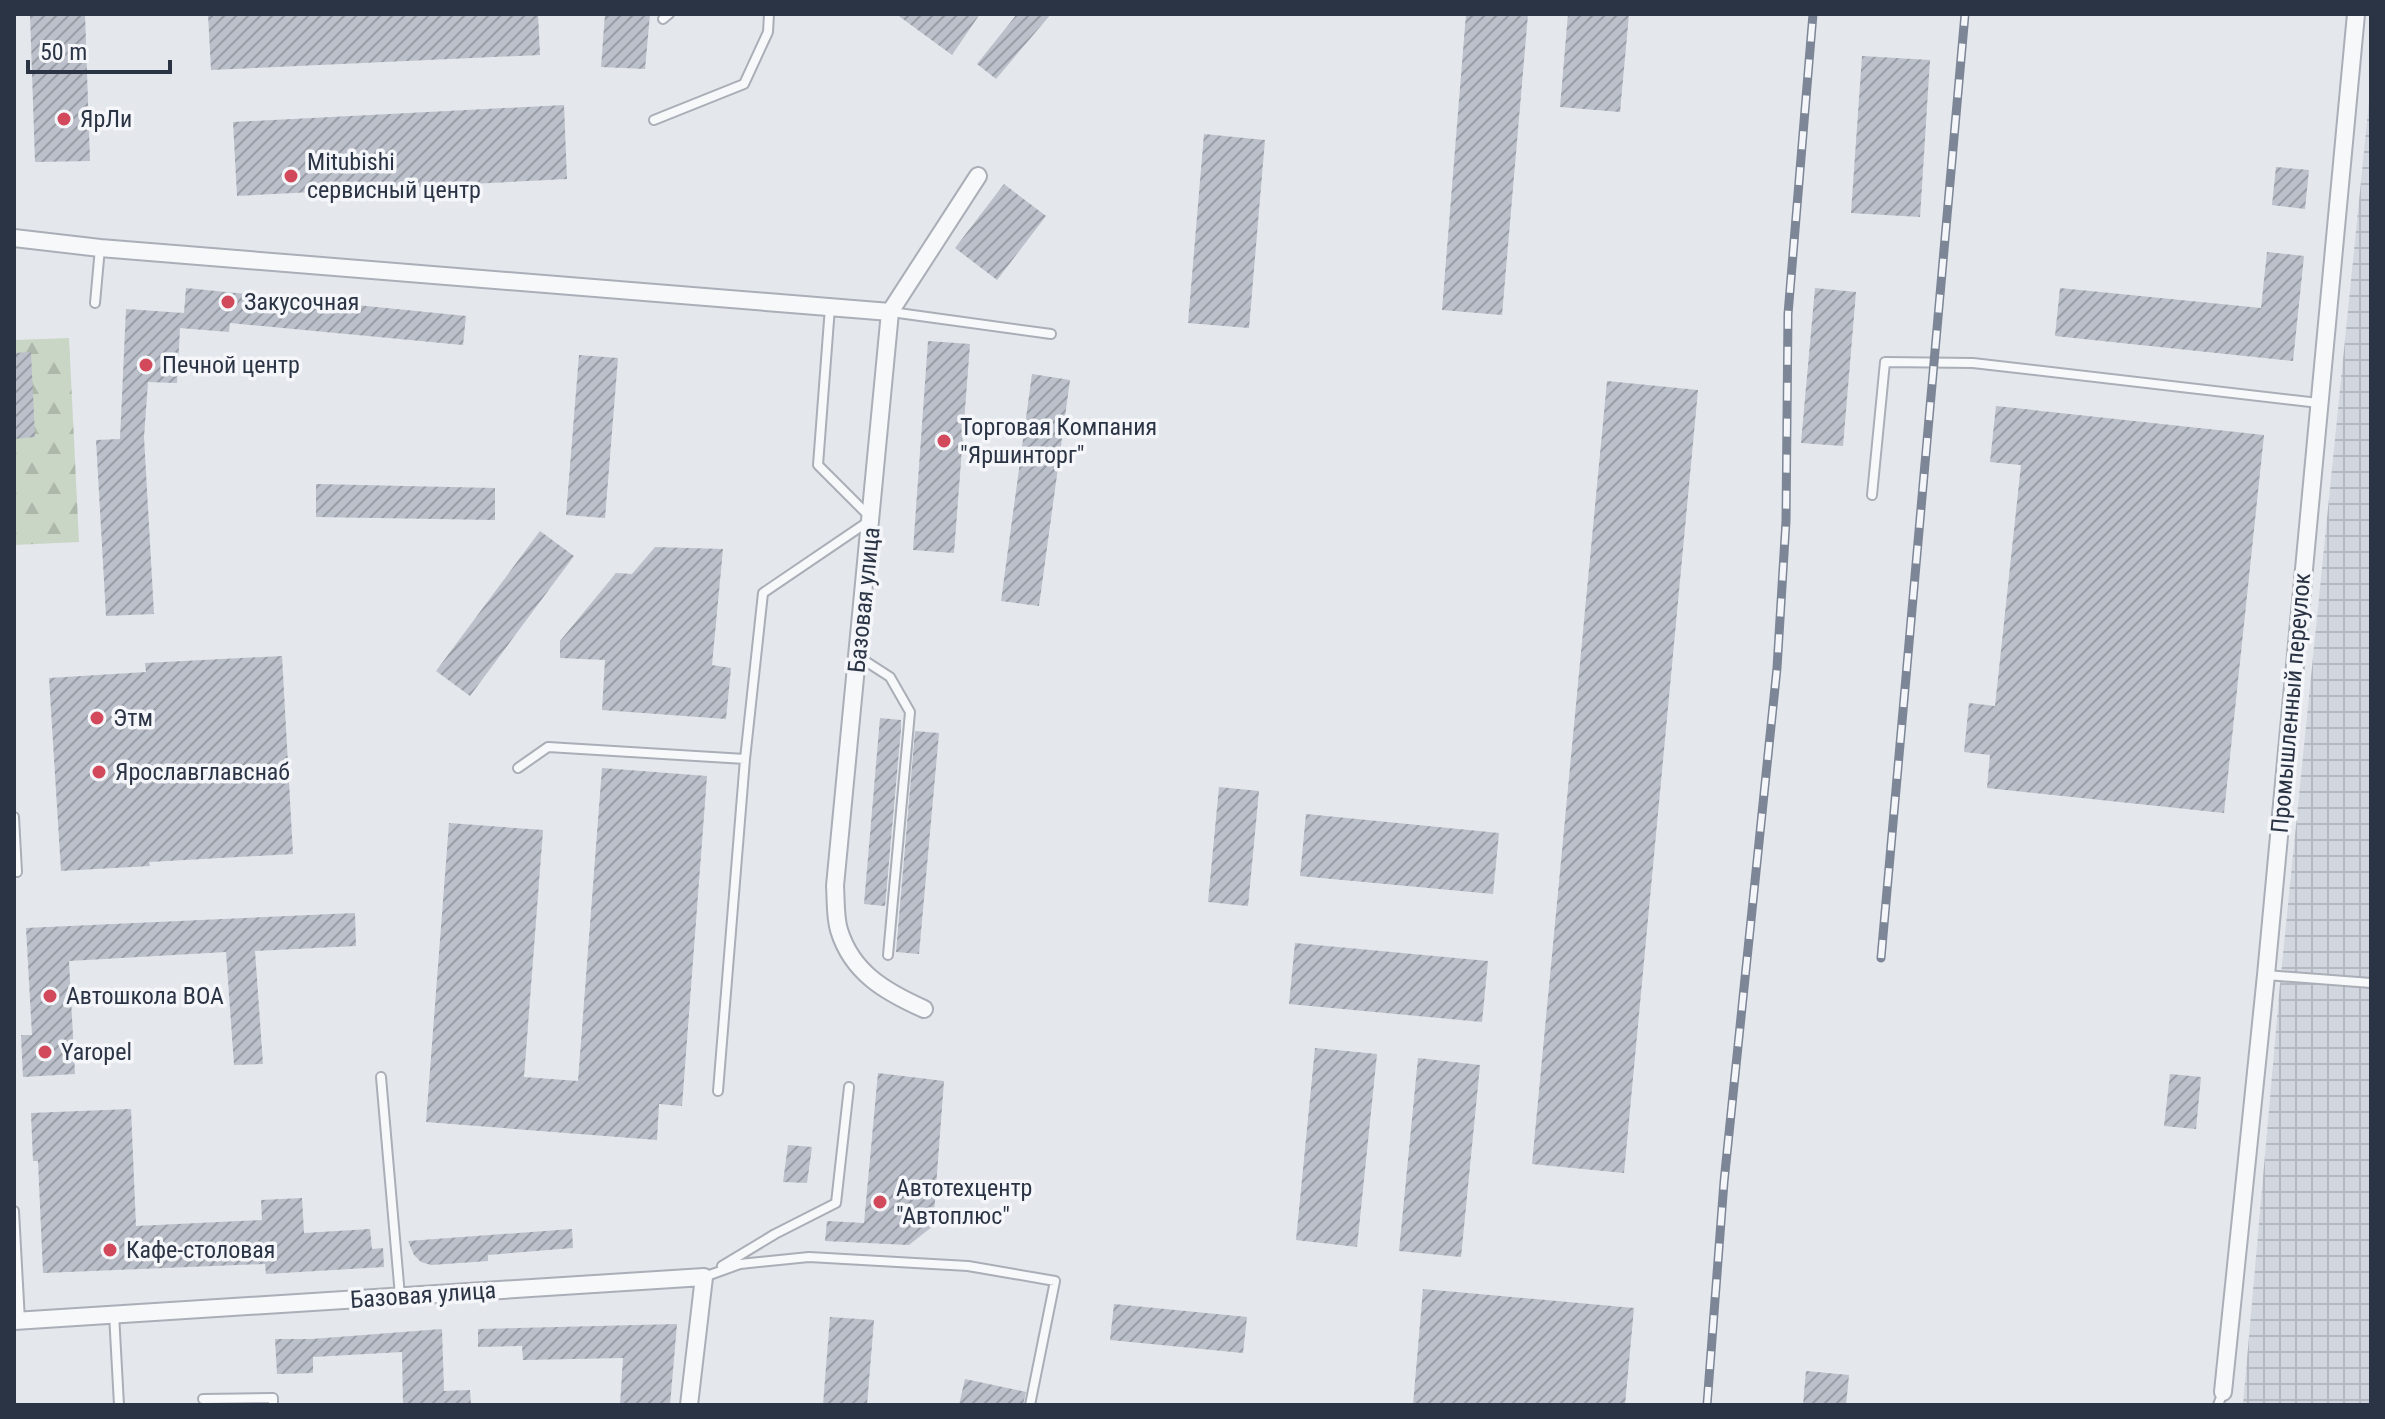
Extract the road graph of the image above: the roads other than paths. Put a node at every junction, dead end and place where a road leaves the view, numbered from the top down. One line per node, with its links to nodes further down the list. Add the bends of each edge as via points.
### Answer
1 (769, 14): 3 (lane, via 768,32 744,84)
2 (2356, 14): 11 (street, Промышленный переулок)
3 (654, 120)
4 (978, 176): 9 (street, Базовая улица)
5 (14, 238): 6 (street)
6 (100, 248): 7 (lane); 8 (street)
7 (95, 303)
8 (830, 307): 9 (street); 13 (lane, via 818,465)
9 (890, 312): 10 (lane); 13 (street, Базовая улица)
10 (1051, 334)
11 (2319, 403): 12 (lane, via 1973,363 1885,362); 20 (street, Промышленный переулок)
12 (1872, 495)
13 (872, 519): 14 (street, Базовая улица); 15 (lane, via 763,593)
14 (859, 657): 19 (lane, via 890,677 910,712); 22 (street, Базовая улица, via 835,886 839,929 855,963 888,993)
15 (745, 759): 16 (lane, via 548,747); 25 (lane)
16 (518, 768)
17 (14, 817): 18 (lane)
18 (17, 872)
19 (888, 955)
20 (2266, 975): 21 (lane); 32 (street, Промышленный переулок)
21 (2371, 983)
22 (924, 1009)
23 (381, 1077): 28 (lane)
24 (849, 1087): 27 (lane, via 836,1203)
25 (718, 1091)
26 (14, 1211): 30 (lane)
27 (704, 1277): 28 (street, Базовая улица); 35 (street); 36 (lane, via 740,1264 809,1257 968,1266 1055,1281)
28 (400, 1296): 29 (street, Базовая улица)
29 (114, 1314): 30 (street, Базовая улица); 33 (lane)
30 (17, 1321)
31 (203, 1399): 34 (lane, via 273,1398)
32 (2220, 1399)
33 (119, 1405)
34 (273, 1405)
35 (689, 1405)
36 (1030, 1405)

